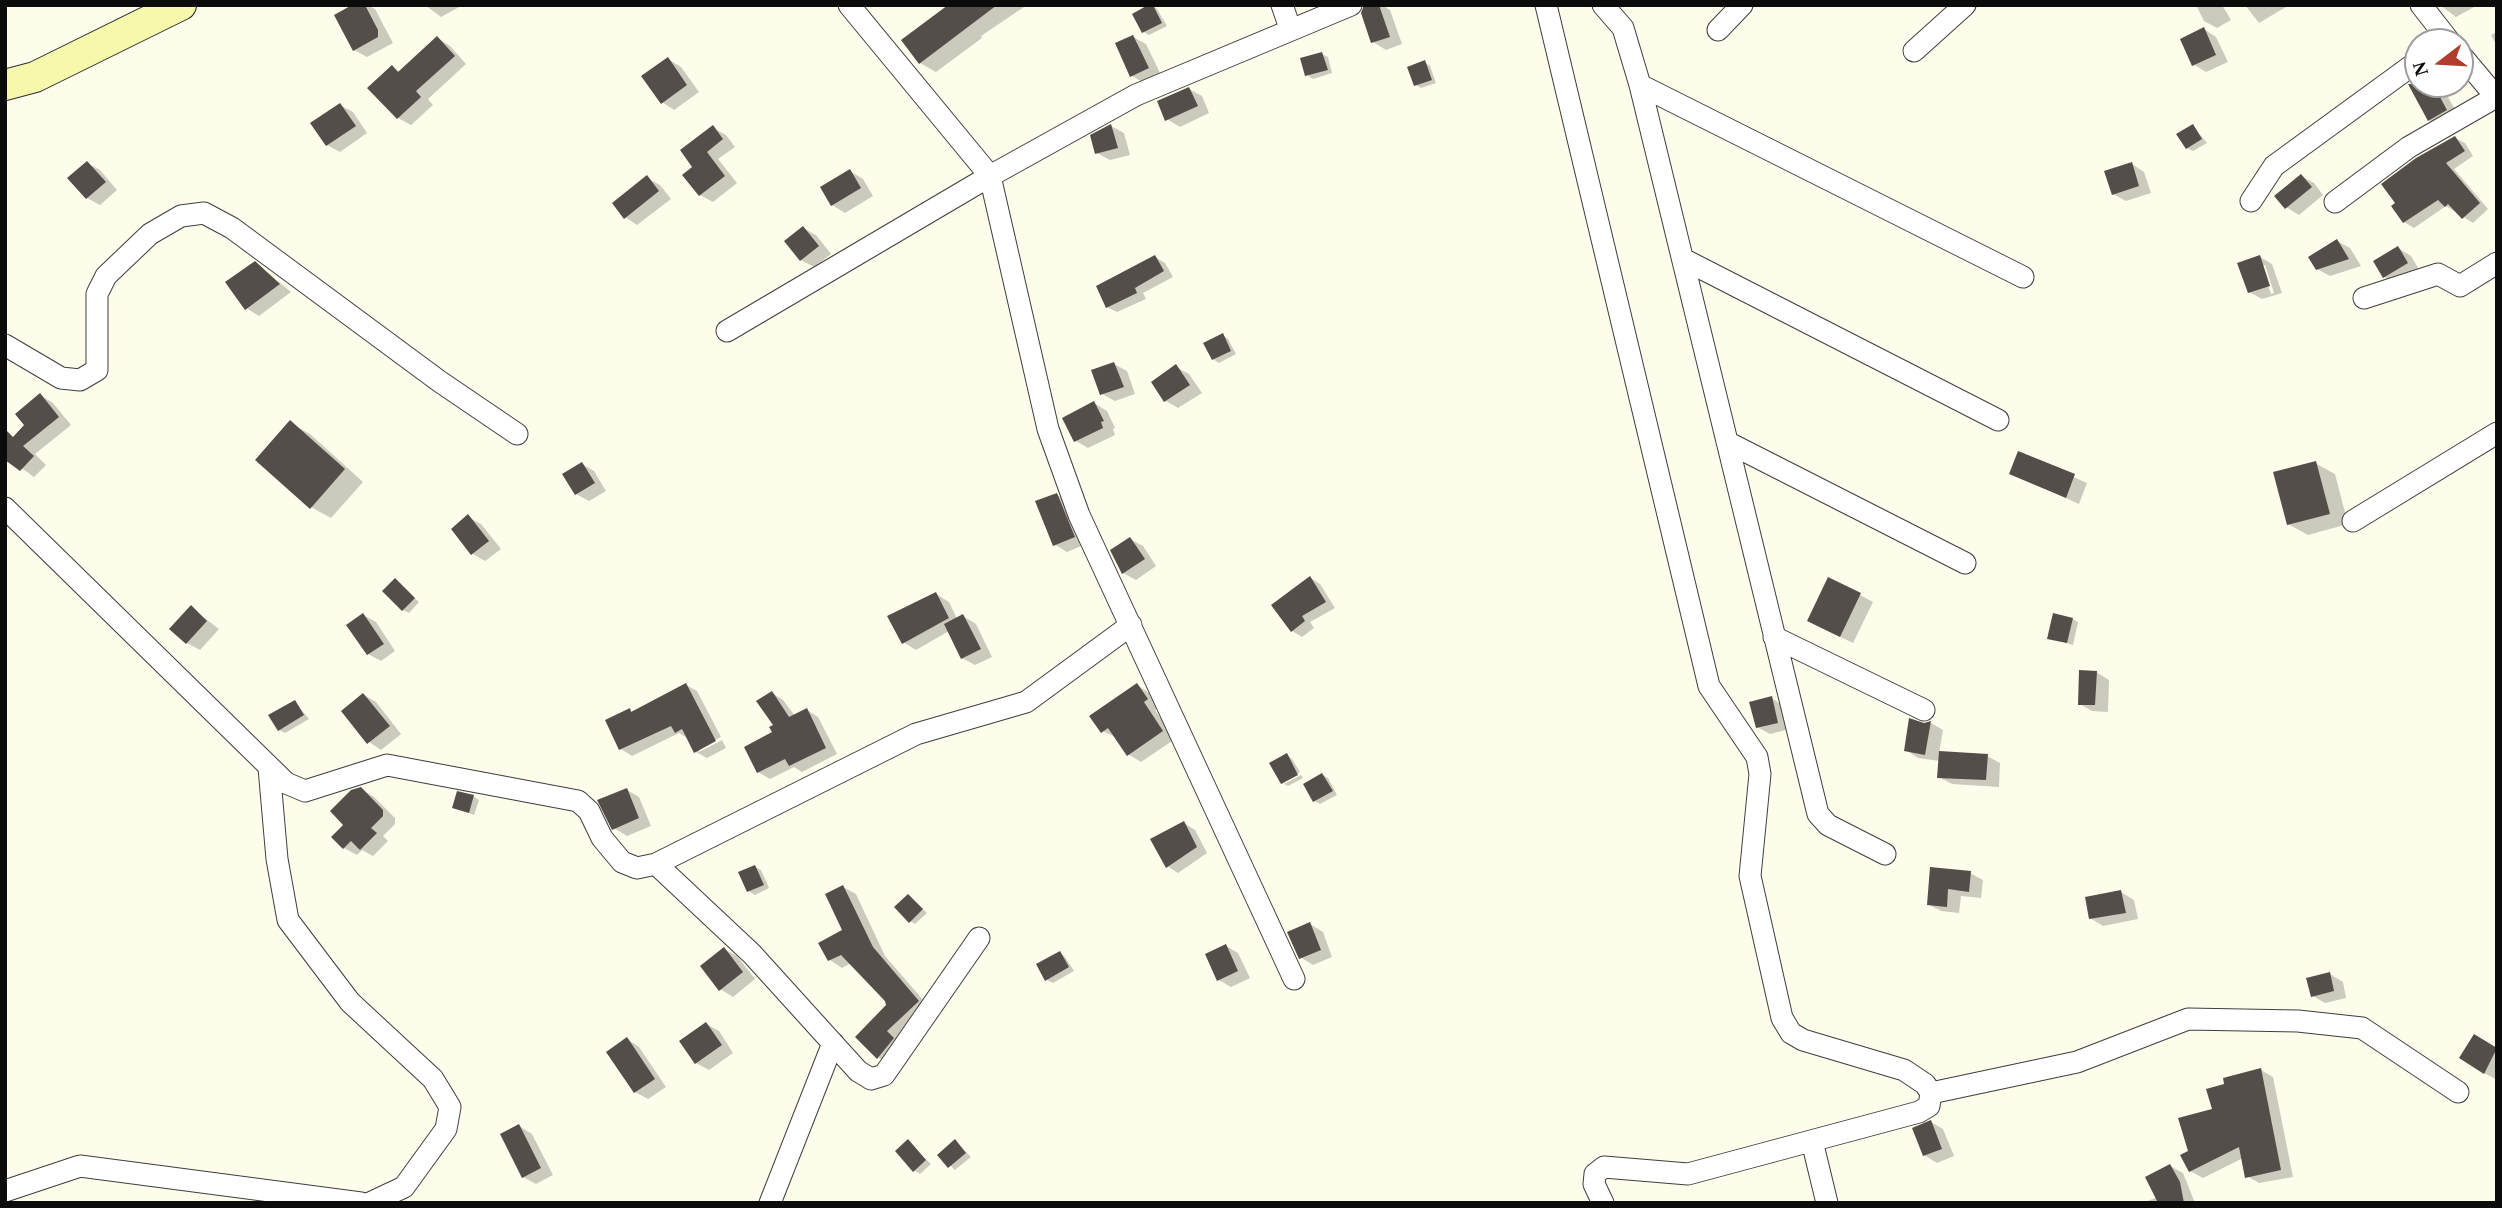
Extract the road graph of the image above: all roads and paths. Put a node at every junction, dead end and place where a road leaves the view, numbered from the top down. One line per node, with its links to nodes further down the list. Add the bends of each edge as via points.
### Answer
1 (181, 5): 16 (main road, via 35,77)
2 (849, 5): 19 (street)
3 (1282, 5): 10 (street)
4 (1351, 5): 10 (street)
5 (1546, 5): 45 (street, via 1709,686 1757,757 1760,774 1750,876 1782,1018 1791,1033 1803,1040 1904,1070)
6 (1604, 5): 17 (street, via 1623,28)
7 (1742, 5): 12 (street)
8 (1965, 5): 13 (street)
9 (2421, 5): 11 (street)
10 (1290, 28): 19 (street, via 1136,95)
11 (2439, 28)
12 (1718, 30)
13 (1914, 51)
14 (2404, 71): 20 (street, via 2274,166)
15 (2474, 71): 18 (street)
16 (5, 85)
17 (1640, 85): 22 (street); 24 (street)
18 (2496, 98): 21 (street, via 2409,148)
19 (990, 176): 26 (street); 35 (street, via 1048,429 1079,515)
20 (2251, 201)
21 (2335, 202)
22 (1683, 259): 28 (street); 31 (street)
23 (2497, 263): 25 (street, via 2460,286 2438,274)
24 (2023, 277)
25 (2364, 298)
26 (727, 331)
27 (5, 345): 30 (street, via 61,378 80,380 97,370 97,295 106,276 150,234 181,216 204,213 232,228 439,382)
28 (1997, 420)
29 (2497, 433): 33 (street)
30 (517, 434)
31 (1727, 442): 34 (street); 36 (street)
32 (5, 508): 38 (street)
33 (2353, 521)
34 (1965, 563)
35 (1131, 625): 40 (street, via 1026,702 916,734); 42 (street)
36 (1774, 637): 37 (street); 39 (street, via 1818,814 1828,825)
37 (1924, 710)
38 (269, 768): 40 (street, via 305,791 387,765 578,800 622,863 637,868); 50 (street, via 288,920 350,1002 433,1079 450,1107 446,1129 404,1187)
39 (1885, 853)
40 (656, 864): 43 (street, via 752,954)
41 (979, 938): 43 (street, via 884,1075 871,1079)
42 (1294, 979)
43 (833, 1044): 51 (street)
44 (2458, 1092): 45 (street, via 2362,1028 2298,1021 2188,1019 2077,1062)
45 (1931, 1093): 46 (street, via 1929,1106 1919,1112)
46 (1812, 1141): 52 (street, via 1688,1174 1604,1167 1595,1174 1594,1184); 53 (street)
47 (5, 1191): 48 (street, via 80,1166)
48 (208, 1193): 49 (street)
49 (361, 1203)
50 (370, 1203)
51 (770, 1203)
52 (1603, 1203)
53 (1826, 1203)

